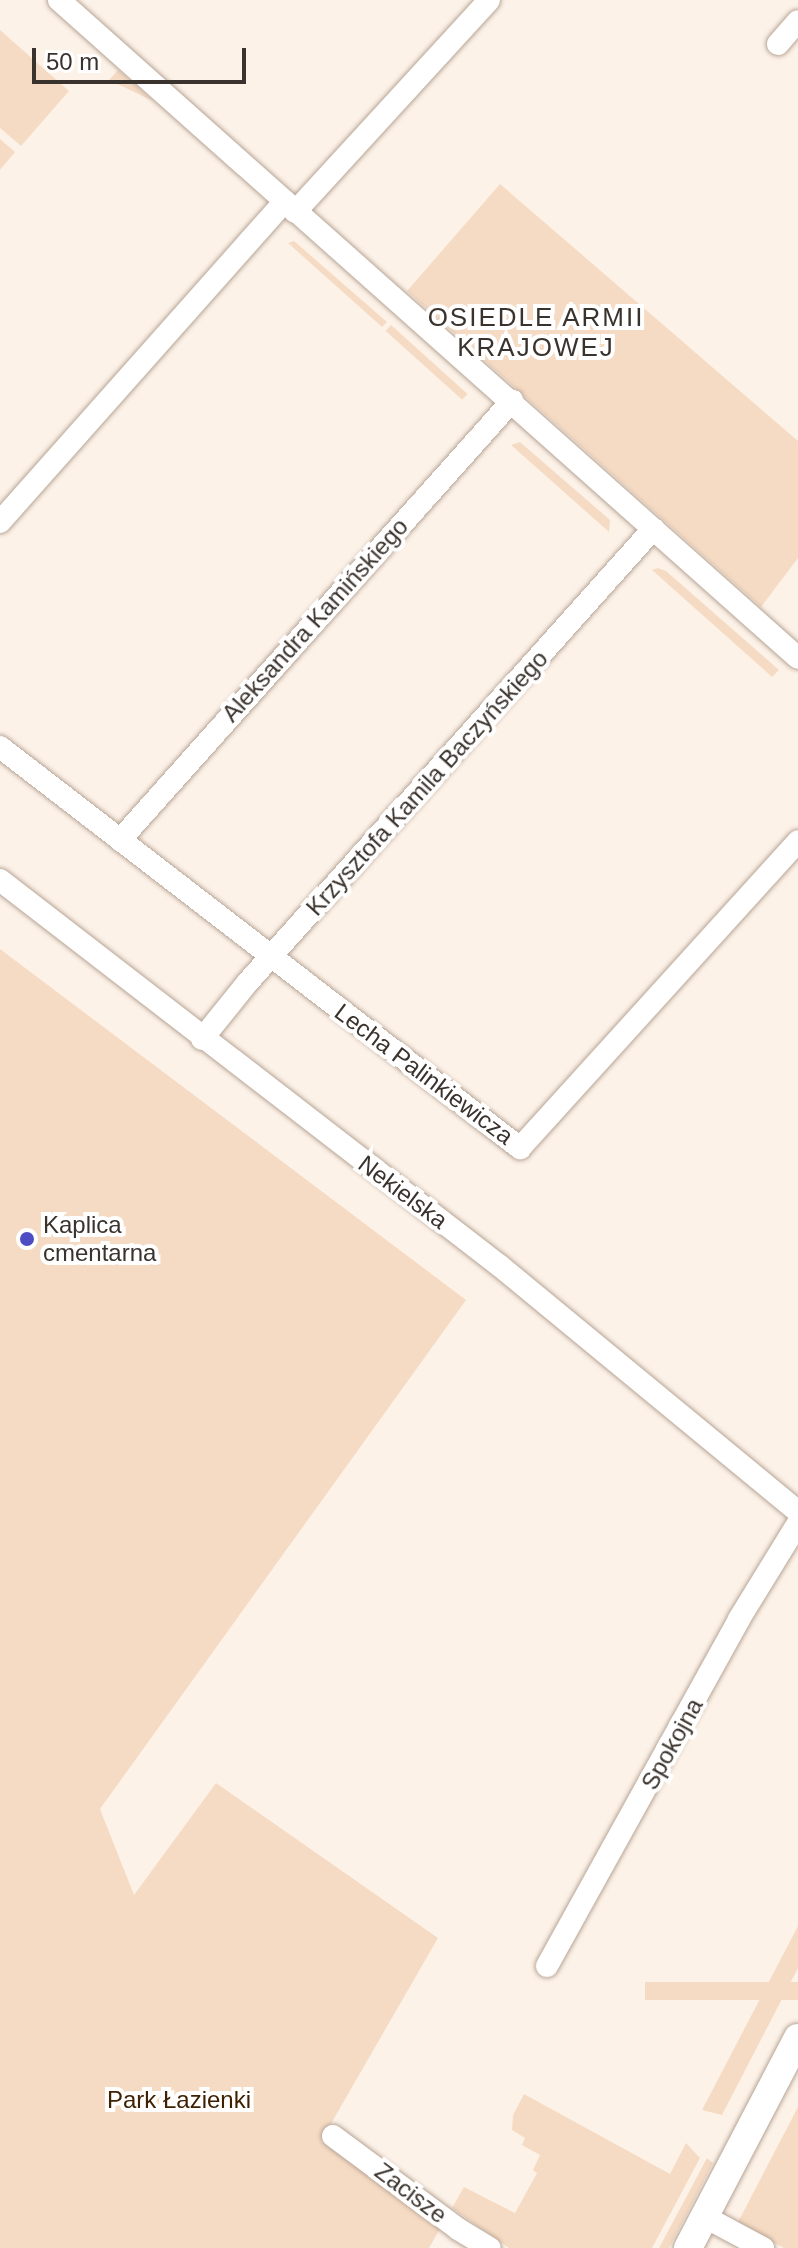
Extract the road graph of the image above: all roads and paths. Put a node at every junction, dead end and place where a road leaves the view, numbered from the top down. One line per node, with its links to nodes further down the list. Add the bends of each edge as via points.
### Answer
1 (59, 0): 5 (street)
2 (489, 0): 5 (street)
3 (798, 21): 4 (street)
4 (778, 44)
5 (290, 206): 6 (street); 7 (street)
6 (512, 401): 8 (street); 11 (street, Aleksandra Kamińskiego)
7 (0, 522)
8 (653, 529): 9 (street); 14 (street, Krzysztofa Kamila Baczyńskiego)
9 (798, 658)
10 (0, 747): 11 (street, Lecha Palinkiewicza)
11 (120, 840): 14 (street, Lecha Palinkiewicza)
12 (798, 841): 14 (street, Lecha Palinkiewicza, via 520,1148)
13 (0, 880): 15 (street, Nekielska)
14 (272, 956): 15 (street, Krzysztofa Kamila Baczyńskiego)
15 (202, 1039): 16 (street, Nekielska, via 500,1266)
16 (798, 1512)
17 (798, 1523): 18 (street, Spokojna, via 739,1619)
18 (547, 1966)
19 (798, 2038): 21 (street)
20 (333, 2136): 22 (street, Zacisze)
21 (705, 2217): 23 (street); 24 (street)
22 (490, 2248)
23 (688, 2248)
24 (763, 2248)

